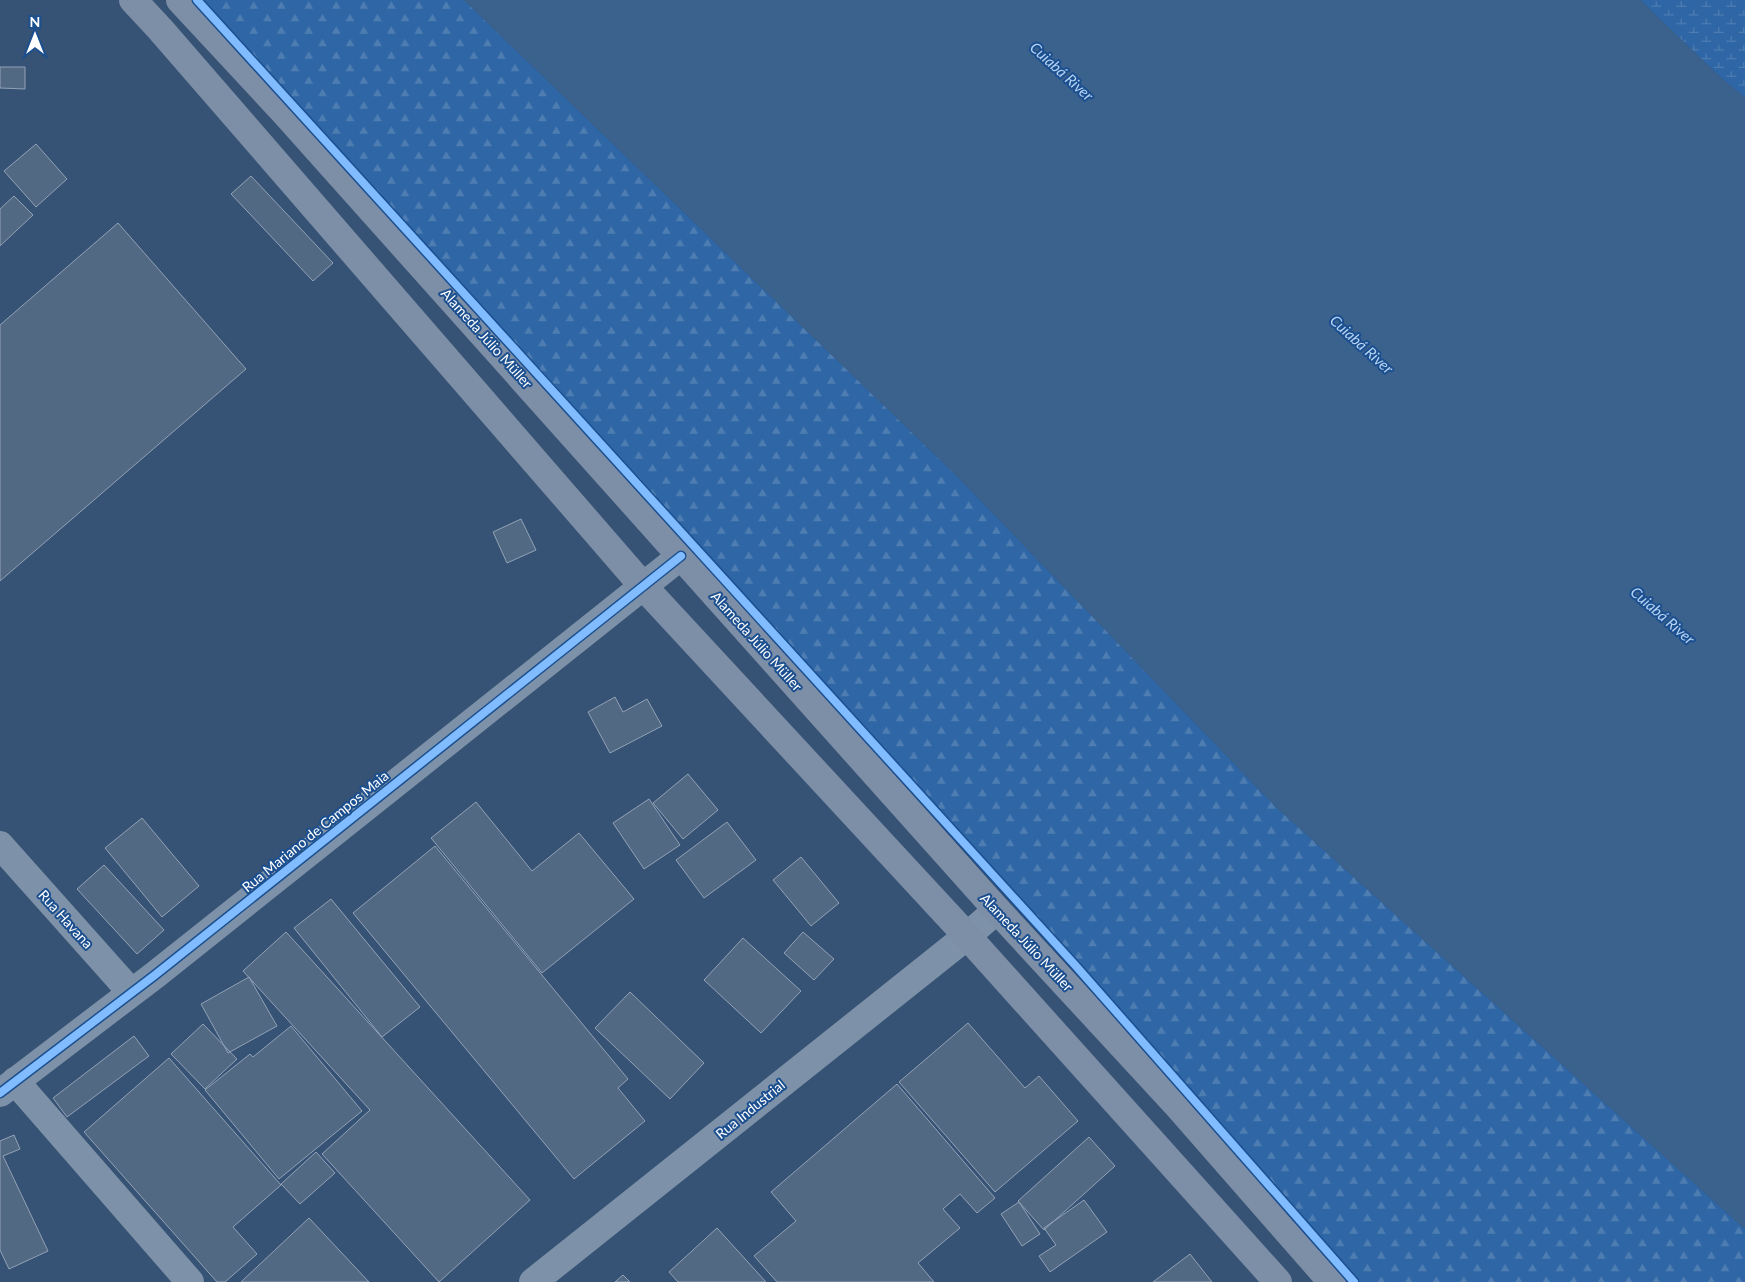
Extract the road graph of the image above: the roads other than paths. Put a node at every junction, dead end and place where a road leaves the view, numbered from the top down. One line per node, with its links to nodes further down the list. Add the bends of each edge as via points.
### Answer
1 (133, 0): 4 (main road)
2 (180, 0): 3 (main road, Alameda Júlio Müller, via 286,113)
3 (681, 556): 4 (street, Rua Mariano de Campos Maia); 6 (main road, Alameda Júlio Müller)
4 (643, 586): 7 (main road); 8 (street, Rua Mariano de Campos Maia)
5 (0, 845): 8 (street, Rua Havana)
6 (997, 910): 7 (street, Rua Industrial); 13 (main road, Alameda Júlio Müller, via 1178,1106)
7 (966, 936): 11 (street, Rua Industrial); 12 (main road)
8 (131, 992): 9 (street, Rua Mariano de Campos Maia)
9 (7, 1087): 10 (street)
10 (190, 1282)
11 (533, 1282)
12 (1278, 1282)
13 (1332, 1282)

